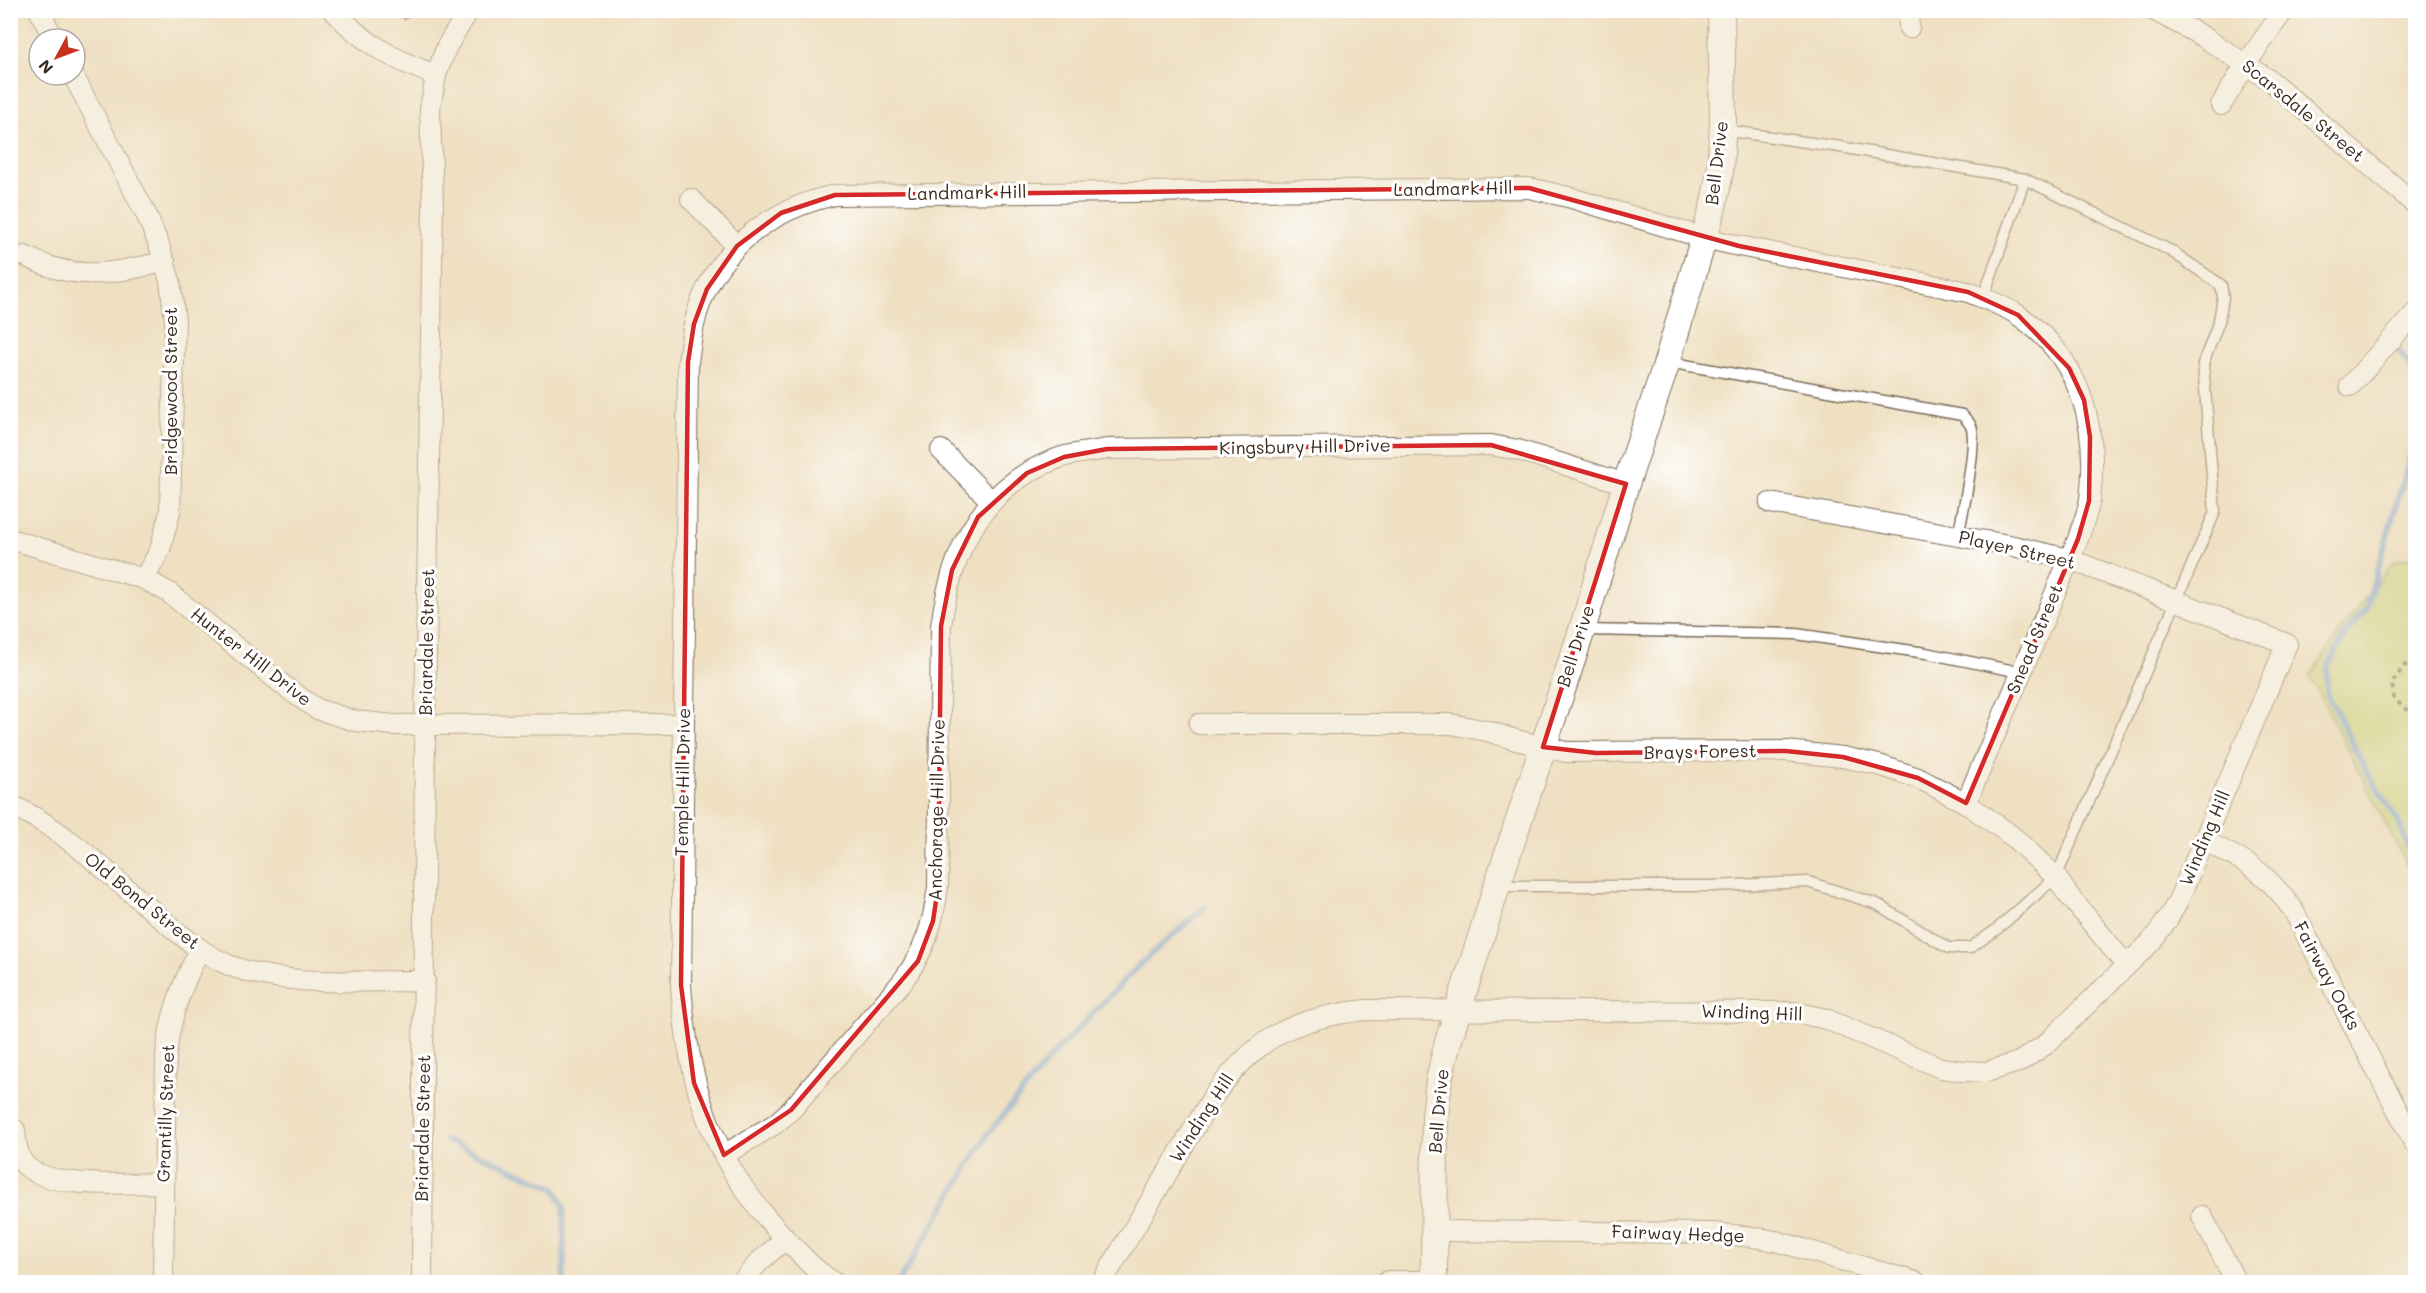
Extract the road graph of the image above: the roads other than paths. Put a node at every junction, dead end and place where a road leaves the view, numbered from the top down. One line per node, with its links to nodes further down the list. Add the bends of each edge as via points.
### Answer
1 (39, 10): 7 (street)
2 (333, 10): 9 (street, via 374,48)
3 (469, 10): 9 (street, Briardale Street, via 447,46)
4 (1721, 10): 12 (street, Bell Drive)
5 (2153, 10): 8 (street, Scarsdale Street)
6 (2284, 10): 8 (street)
7 (48, 27)
8 (2246, 64): 11 (street); 15 (street, Scarsdale Street, via 2299,104)
9 (436, 75): 37 (street, Briardale Street, via 430,109 433,203)
10 (79, 87): 19 (street, Bridgewood Street, via 147,216)
11 (2221, 105)
12 (1723, 130): 13 (lane); 16 (street, Bell Drive, via 1720,172)
13 (2025, 179): 20 (lane); 33 (lane, via 2171,251 2221,285 2219,321 2203,364 2215,512)
14 (691, 199): 17 (street)
15 (2415, 204)
16 (1704, 238): 17 (street, Landmark Hill, via 1529,188 835,195 781,213 759,225); 20 (street, Landmark Hill); 22 (street, Bell Drive)
17 (737, 246): 38 (street, Temple Hill Drive, via 707,289 694,324 688,362)
18 (25, 256): 19 (street, via 44,266 83,274)
19 (165, 262): 32 (street, Bridgewood Street, via 175,320 170,512 160,550)
20 (1983, 298): 24 (street, Landmark Hill, via 2018,315 2058,353 2084,400)
21 (2415, 312): 23 (street)
22 (1668, 362): 26 (street, Bell Drive); 29 (lane, via 1962,415 1972,427 1968,488)
23 (2350, 386)
24 (2090, 437): 31 (street, Snead Street, via 2090,501)
25 (941, 450): 27 (street)
26 (1626, 484): 27 (street, Kingsbury Hill Drive, via 1491,445 1107,449 1046,464 1012,484); 34 (street, Bell Drive)
27 (992, 502): 52 (street, Anchorage Hill Drive, via 971,527 951,570 944,599 940,626 938,887 933,921 918,960 791,1110)
28 (1770, 503): 29 (street, Player Street)
29 (1958, 536): 31 (street, Player Street)
30 (10, 539): 32 (street, Hunter Hill Drive)
31 (2069, 559): 33 (street, Player Street); 36 (street, Snead Street)
32 (144, 579): 37 (street, Hunter Hill Drive, via 168,592 317,709 355,722)
33 (2175, 601): 35 (street, Player Street); 44 (lane)
34 (1582, 630): 36 (lane, via 1796,634 1926,653); 40 (street, Bell Drive)
35 (2287, 644): 43 (street, Winding Hill)
36 (2020, 672): 41 (street, Snead Street)
37 (425, 724): 38 (street, Hunter Hill Drive); 48 (street, Briardale Street)
38 (684, 724): 52 (street, Temple Hill Drive, via 684,1030 694,1083)
39 (1199, 724): 40 (street, Brays Forest, via 1451,724)
40 (1543, 747): 41 (street, Brays Forest, via 1596,753 1786,751 1844,757 1918,778); 45 (street, Bell Drive)
41 (1965, 803): 44 (street, Brays Forest, via 2012,836)
42 (10, 806): 46 (street, Old Bond Street, via 51,826)
43 (2203, 840): 47 (street, Winding Hill, via 2168,920); 51 (street, Fairway Oaks, via 2259,871 2293,910)
44 (2056, 877): 45 (lane, via 1970,948 1948,948 1878,904 1808,882); 47 (street, Brays Forest)
45 (1497, 886): 49 (street, Bell Drive)
46 (200, 949): 48 (street, Old Bond Street, via 229,965 295,980); 53 (street, Grantilly Street, via 179,991 169,1027)
47 (2126, 965): 49 (street, Winding Hill, via 2045,1045 2019,1062 1986,1072 1941,1068 1826,1019 1794,1012)
48 (425, 981): 59 (street, Briardale Street)
49 (1459, 1010): 55 (street, Bell Drive, via 1438,1080); 62 (street, Winding Hill, via 1329,1014 1294,1025 1262,1043 1234,1068 1214,1095)
50 (15, 1130): 53 (street, via 24,1163 38,1175 63,1181)
51 (2415, 1146)
52 (724, 1155): 56 (street, Temple Hill Drive, via 744,1190)
53 (164, 1183): 58 (street, Grantilly Street)
54 (2202, 1216): 65 (street)
55 (1433, 1231): 63 (street, Bell Drive); 64 (street, Fairway Hedge, via 1713,1233 1754,1237)
56 (785, 1239): 60 (street); 61 (street, Temple Hill Drive)
57 (1388, 1281): 63 (street, Bell Drive)
58 (163, 1282)
59 (422, 1282)
60 (742, 1282)
61 (833, 1282)
62 (1102, 1282)
63 (1434, 1282)
64 (1913, 1282)
65 (2236, 1282)

